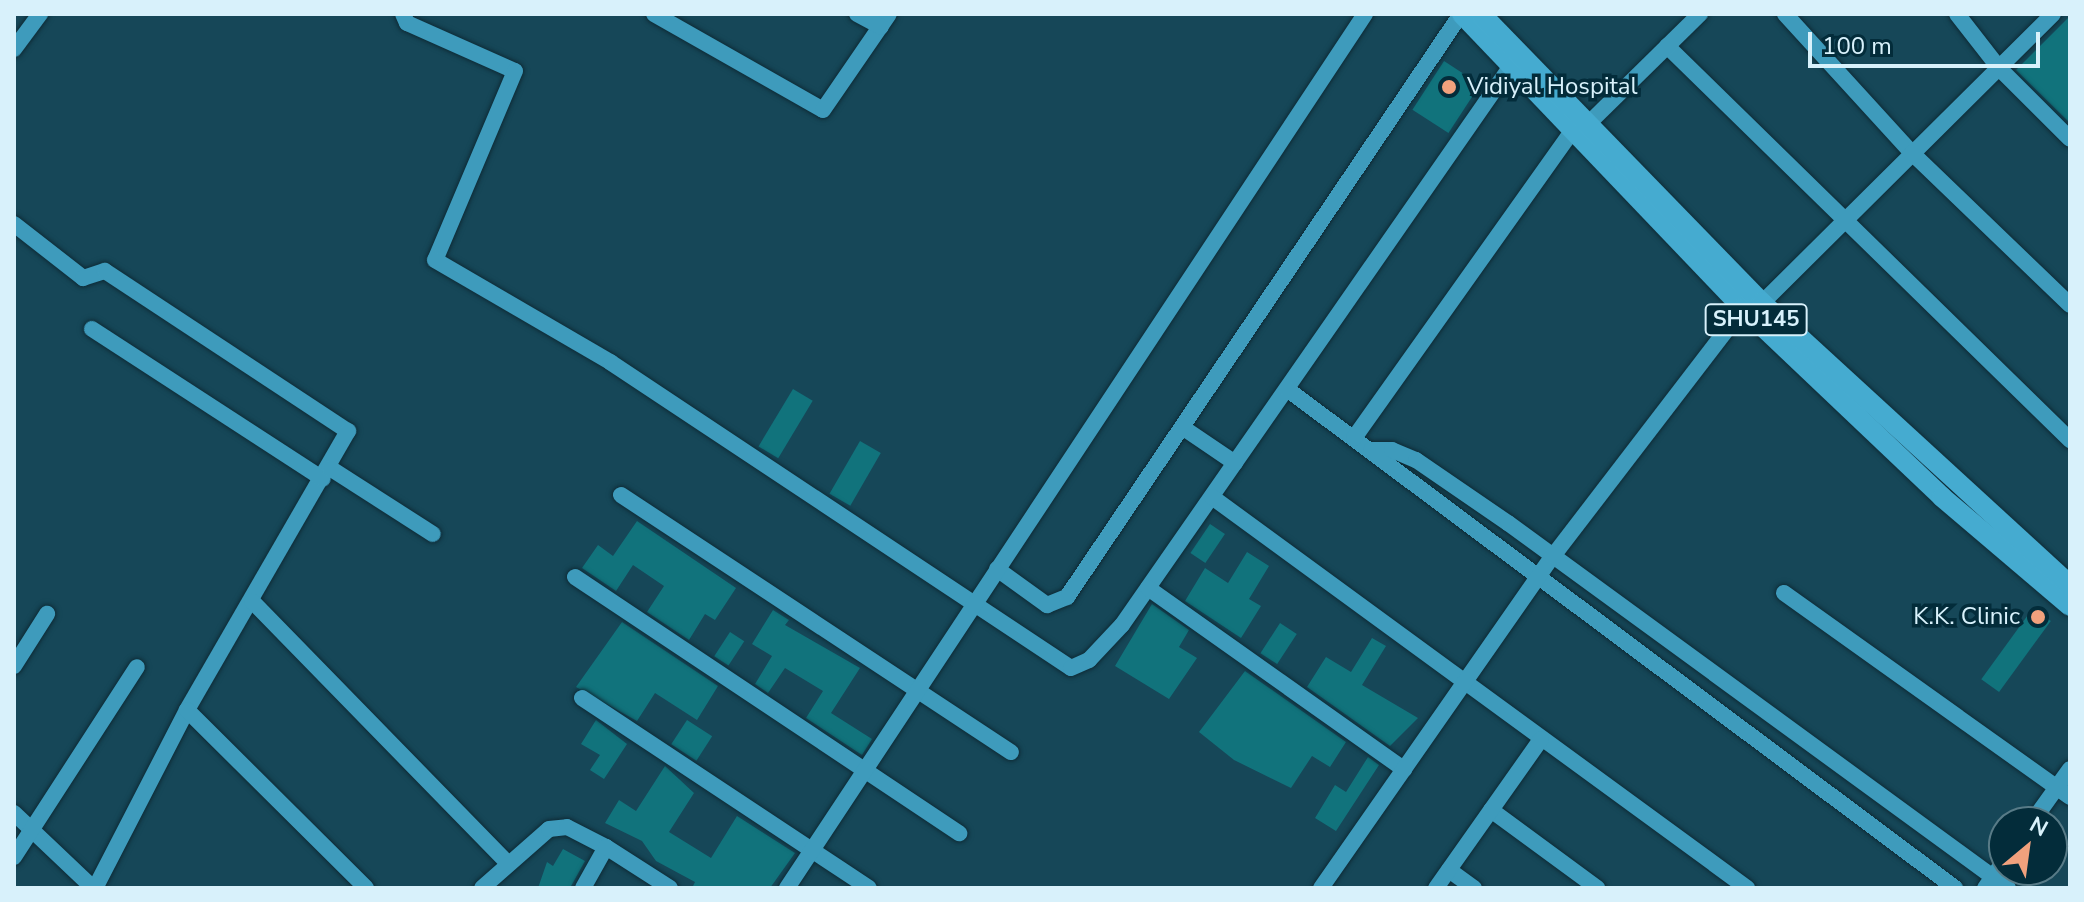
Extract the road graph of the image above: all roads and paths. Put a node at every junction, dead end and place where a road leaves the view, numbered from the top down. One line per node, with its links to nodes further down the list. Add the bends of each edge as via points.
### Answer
1 (40, 14): 14 (street)
2 (403, 14): 43 (street, via 407,23 515,71 435,260 610,362)
3 (654, 14): 12 (street, via 823,110)
4 (857, 14): 12 (street)
5 (1365, 14): 36 (street)
6 (1461, 14): 15 (main road); 26 (street)
7 (1700, 14): 13 (street)
8 (1785, 14): 19 (street)
9 (1957, 14): 16 (street)
10 (2053, 14): 16 (street)
11 (1485, 15): 17 (main road)
12 (885, 21)
13 (1667, 46): 17 (street); 20 (street)
14 (14, 49)
15 (1511, 66): 17 (main road); 25 (street)
16 (1999, 68): 18 (street); 19 (street)
17 (1580, 127): 23 (main road); 27 (street)
18 (2070, 139)
19 (1912, 153): 20 (street); 22 (street)
20 (1844, 220): 23 (street); 28 (street)
21 (14, 224): 31 (street, via 83,278 105,271 342,424 347,440)
22 (2070, 305)
23 (1753, 306): 35 (street); 39 (main road); 44 (main road, SHU145, via 1942,497)
24 (92, 329): 31 (street)
25 (1287, 389): 27 (street); 30 (street)
26 (1182, 427): 30 (street); 36 (street, via 1059,605 1047,605)
27 (1354, 438): 29 (street)
28 (2070, 440)
29 (1371, 450): 35 (street, via 1392,450 1416,460); 37 (street)
30 (1235, 463): 33 (street)
31 (326, 473): 34 (street); 42 (street)
32 (621, 495): 49 (street)
33 (1212, 497): 40 (street); 48 (street)
34 (433, 534)
35 (1553, 556): 37 (street); 68 (street)
36 (997, 569): 43 (street)
37 (1539, 576): 48 (street); 81 (street)
38 (575, 577): 56 (street)
39 (2070, 585)
40 (1148, 588): 43 (street, via 1089,660 1071,668); 54 (street)
41 (1784, 593): 57 (street)
42 (252, 601): 51 (street); 66 (street)
43 (973, 606): 49 (street)
44 (2070, 606)
45 (47, 614): 46 (street)
46 (14, 666)
47 (137, 667): 61 (street)
48 (1464, 683): 52 (street); 54 (street)
49 (915, 692): 53 (street); 56 (street)
50 (582, 698): 64 (street)
51 (187, 710): 69 (street); 70 (street)
52 (1541, 739): 59 (street); 80 (street)
53 (1011, 752)
54 (1404, 769): 76 (street)
55 (2070, 769): 57 (street)
56 (862, 771): 62 (street); 64 (street)
57 (2064, 792): 58 (street)
58 (2049, 806)
59 (1491, 810): 67 (street); 79 (street)
60 (14, 813): 61 (street)
61 (32, 830): 65 (street); 69 (street)
62 (959, 833)
63 (606, 847): 66 (street, via 557,827); 72 (street); 73 (street)
64 (809, 848): 74 (street); 75 (street)
65 (14, 857)
66 (507, 862): 71 (street)
67 (1449, 870): 77 (street); 78 (street)
68 (1988, 881)
69 (94, 888)
70 (366, 888)
71 (482, 888)
72 (583, 888)
73 (670, 888)
74 (787, 888)
75 (869, 888)
76 (1321, 888)
77 (1436, 888)
78 (1474, 888)
79 (1597, 888)
80 (1747, 888)
81 (1955, 888)

